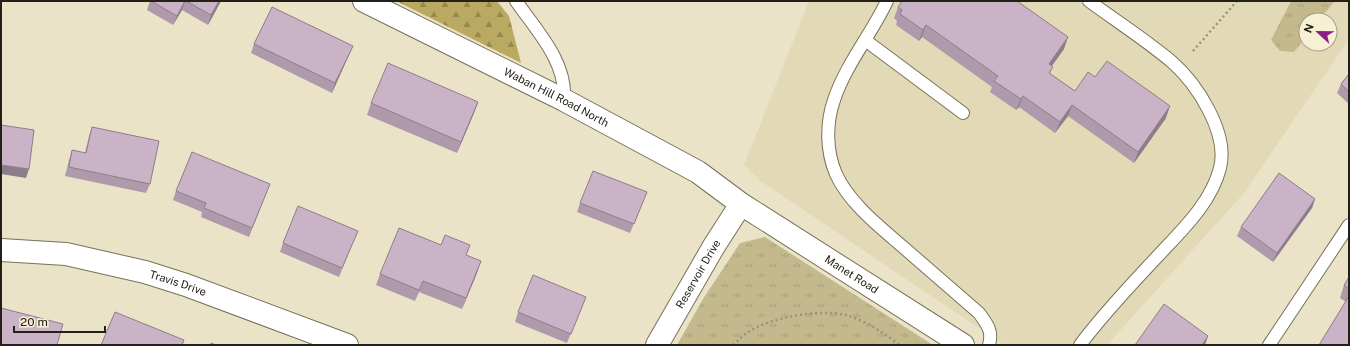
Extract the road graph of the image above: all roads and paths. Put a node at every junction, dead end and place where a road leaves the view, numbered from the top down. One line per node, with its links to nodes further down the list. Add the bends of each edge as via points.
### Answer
1 (364, 1): 8 (street, Waban Hill Road North)
2 (516, 1): 8 (lane, via 554,56 563,77)
3 (887, 1): 6 (lane)
4 (1089, 1): 7 (lane)
5 (1237, 1): 7 (path)
6 (865, 40): 9 (lane); 18 (lane, via 841,82 829,120 828,142 836,175 858,206 876,224 979,313 991,334)
7 (1178, 68): 19 (lane, via 1192,83 1214,122 1220,146 1221,166 1216,182 1189,222 1103,315)
8 (564, 100): 10 (street, Waban Hill Road North, via 698,172)
9 (963, 113)
10 (741, 204): 14 (street, Reservoir Drive); 17 (street, Manet Road)
11 (1349, 225): 20 (lane)
12 (1, 250): 13 (street, Travis Drive, via 66,254 145,272)
13 (347, 345)
14 (657, 345)
15 (734, 345): 16 (path, via 749,331 768,322 824,313 846,315 885,333)
16 (899, 345)
17 (963, 345)
18 (989, 345)
19 (1080, 345)
20 (1269, 345)

